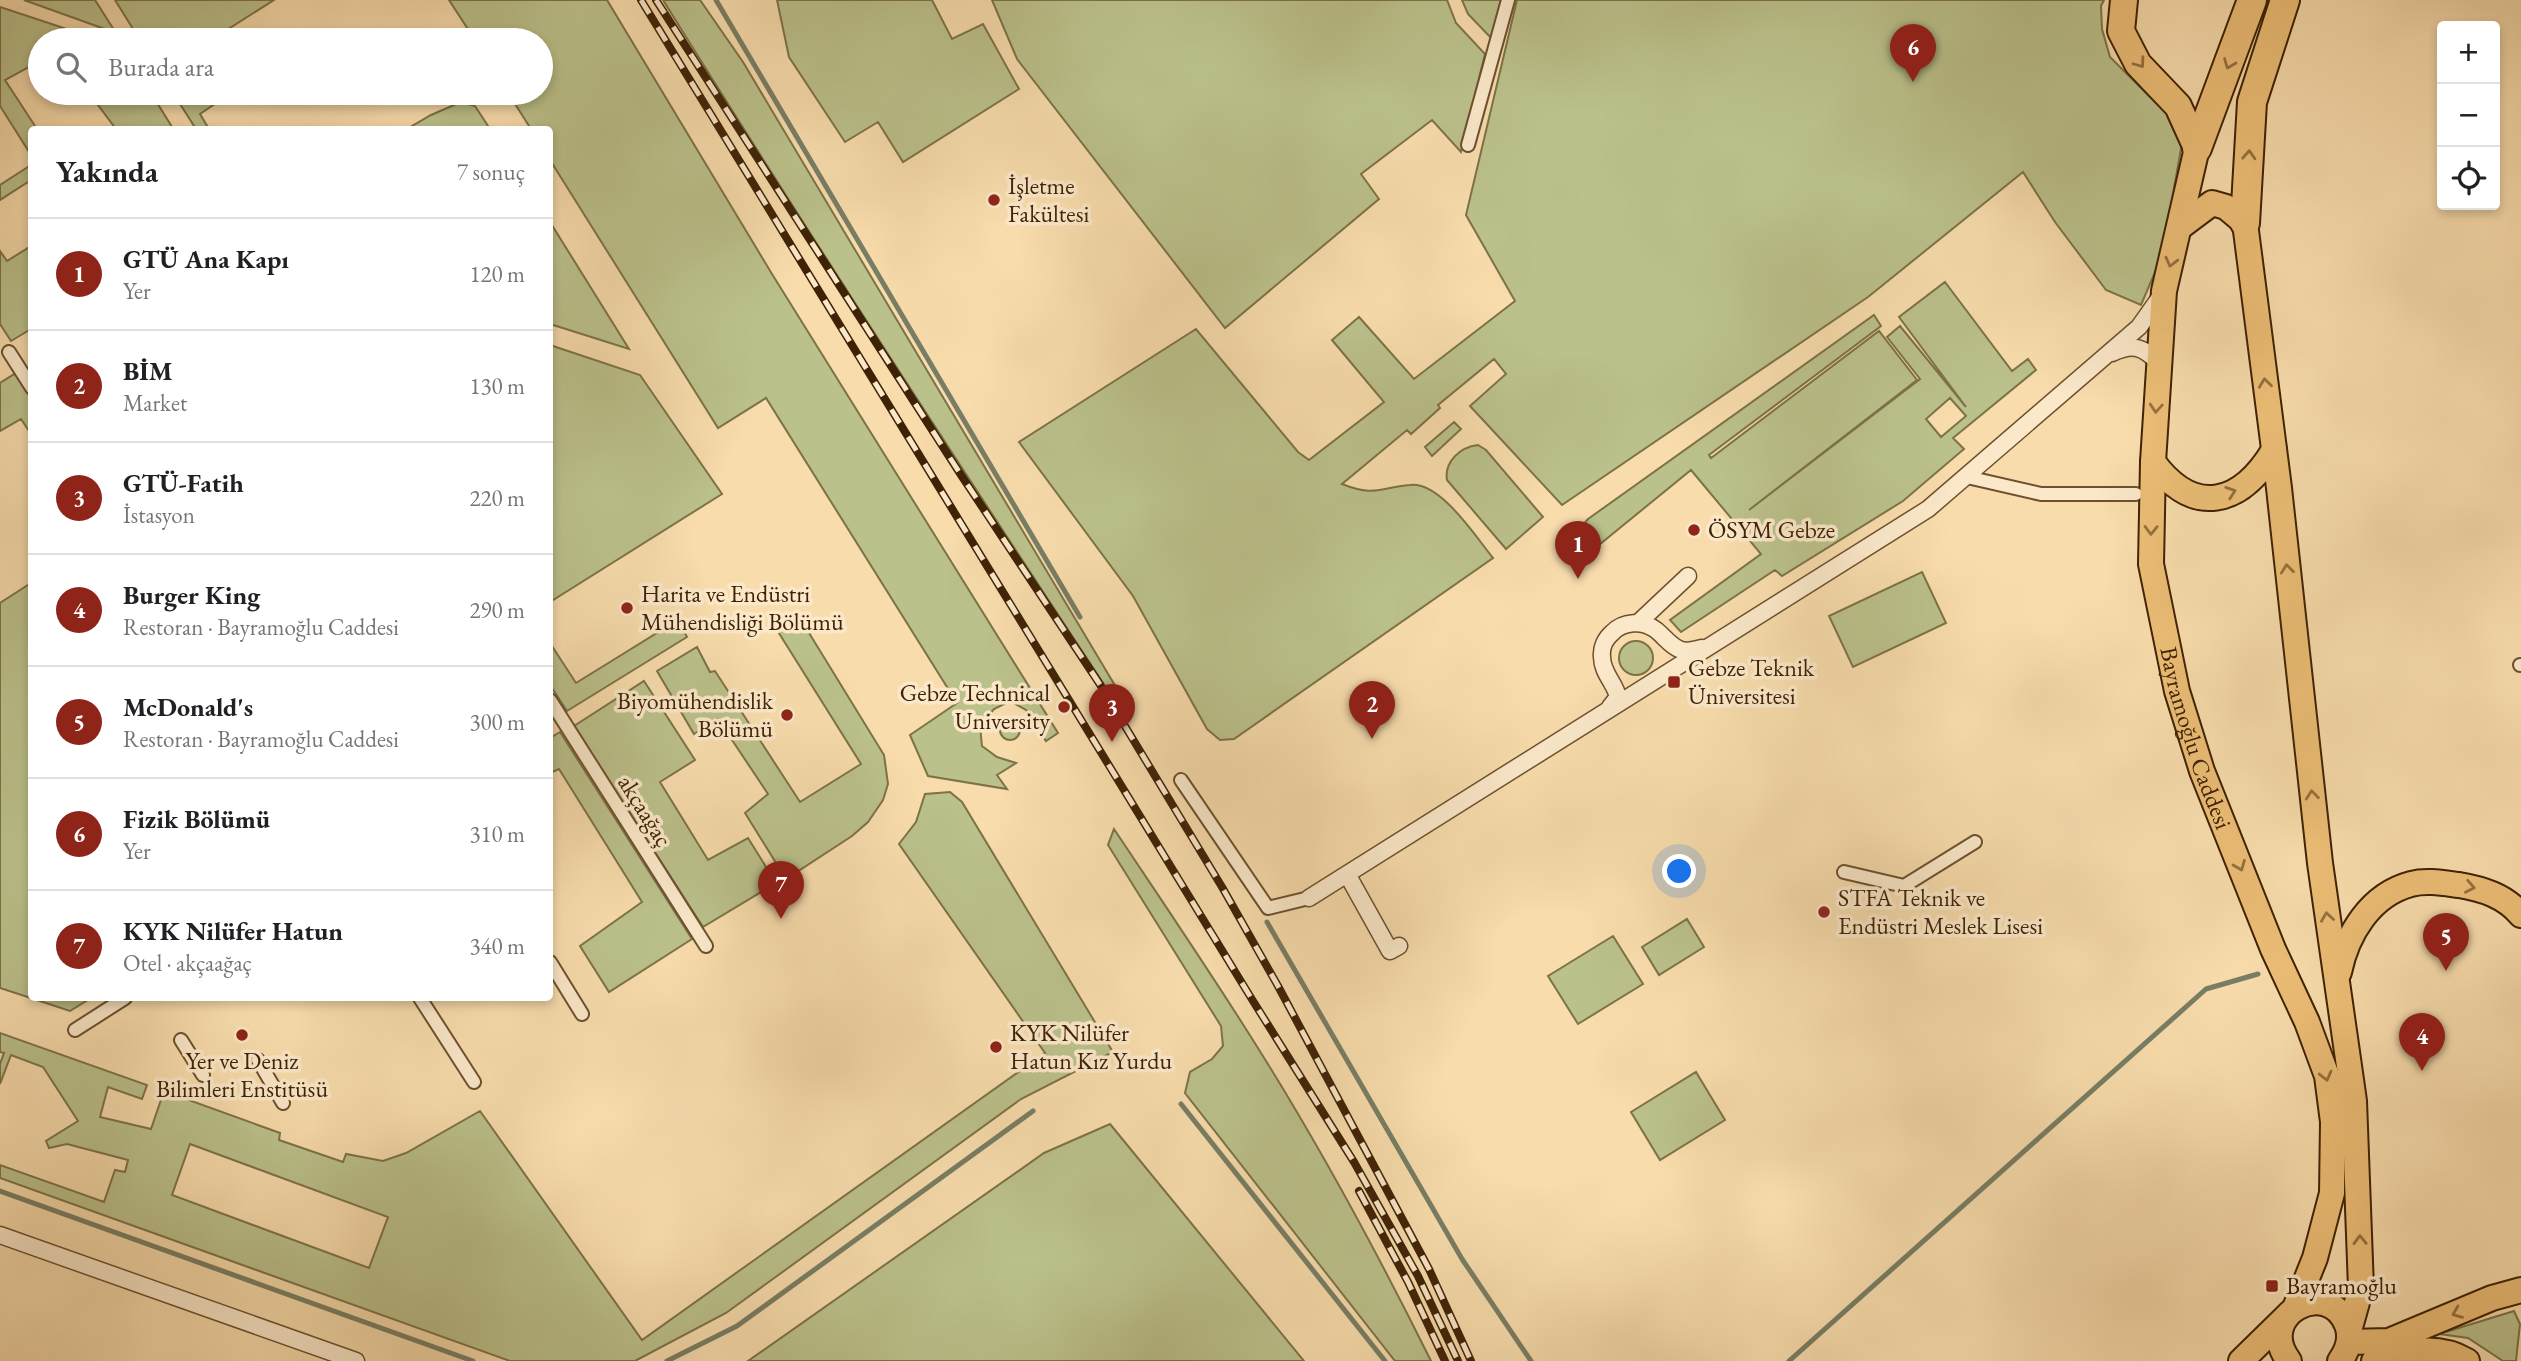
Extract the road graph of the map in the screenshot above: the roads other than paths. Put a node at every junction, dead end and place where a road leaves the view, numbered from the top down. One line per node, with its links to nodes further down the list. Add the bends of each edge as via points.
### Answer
1 (1507, 0): 5 (street)
2 (2124, 0): 6 (highway, one-way to 6, via 2121,31 2138,64 2178,106)
3 (2252, 0): 6 (highway, one-way to 6)
4 (2285, 0): 7 (highway, one-way to 4, via 2252,102)
5 (1468, 145)
6 (2197, 148): 8 (main road, Bayramoğlu Caddesi)
7 (2245, 223): 8 (main road, via 2227,207 2212,203); 14 (main road, one-way to 7)
8 (2180, 227): 9 (main road, Bayramoğlu Caddesi, one-way to 9)
9 (2164, 291): 11 (street, via 2139,327); 12 (main road, Bayramoğlu Caddesi)
10 (9, 352): 13 (street)
11 (2107, 356): 12 (street, via 2123,348 2137,348); 16 (street)
12 (2159, 363): 15 (main road, Bayramoğlu Caddesi, one-way to 15)
13 (28, 382)
14 (2274, 450): 15 (main road, one-way to 14, via 2166,480 2186,493 2211,498 2246,486); 34 (main road, one-way to 14)
15 (2152, 462): 46 (main road, Bayramoğlu Caddesi, one-way to 46, via 2151,564 2177,691 2202,771 2327,1076 2333,1122 2332,1193 2315,1258)
16 (1967, 477): 17 (street, via 2041,494); 20 (street, via 1928,509)
17 (2136, 494)
18 (1688, 576): 19 (street)
19 (1639, 623): 20 (street, via 1683,651); 22 (street, via 1616,628 1603,647 1601,659 1618,697)
20 (1724, 639): 22 (street)
21 (553, 705): 23 (street, akçaağaç)
22 (1608, 709): 28 (street)
23 (561, 718): 24 (street); 31 (street, akçaağaç)
24 (553, 724)
25 (1181, 780): 29 (street, via 1268,908)
26 (1975, 842): 27 (street, via 1904,886)
27 (1844, 872)
28 (1347, 874): 29 (street); 32 (street, via 1390,951)
29 (1310, 898)
30 (2521, 915): 34 (main road, one-way to 30, via 2343,953 2355,926 2378,902 2410,884 2478,888 2505,900)
31 (706, 946)
32 (1399, 946)
33 (553, 967): 37 (street)
34 (2336, 990): 47 (main road, one-way to 34, via 2361,1288 2358,1174 2354,1101)
35 (120, 1001): 38 (street)
36 (422, 1001): 42 (street)
37 (582, 1014)
38 (75, 1030)
39 (181, 1040): 41 (street)
40 (258, 1060): 43 (street)
41 (203, 1075)
42 (474, 1082)
43 (283, 1103)
44 (0, 1235): 48 (street)
45 (2521, 1290): 47 (main road, one-way to 47, via 2389,1341)
46 (2291, 1312): 47 (main road, via 2317,1302 2338,1311 2345,1320); 49 (main road); 50 (main road, via 2280,1335)
47 (2346, 1345)
48 (356, 1361)
49 (2241, 1361)
50 (2289, 1361)
51 (2374, 1361): 52 (main road, via 2430,1349)
52 (2467, 1361)

